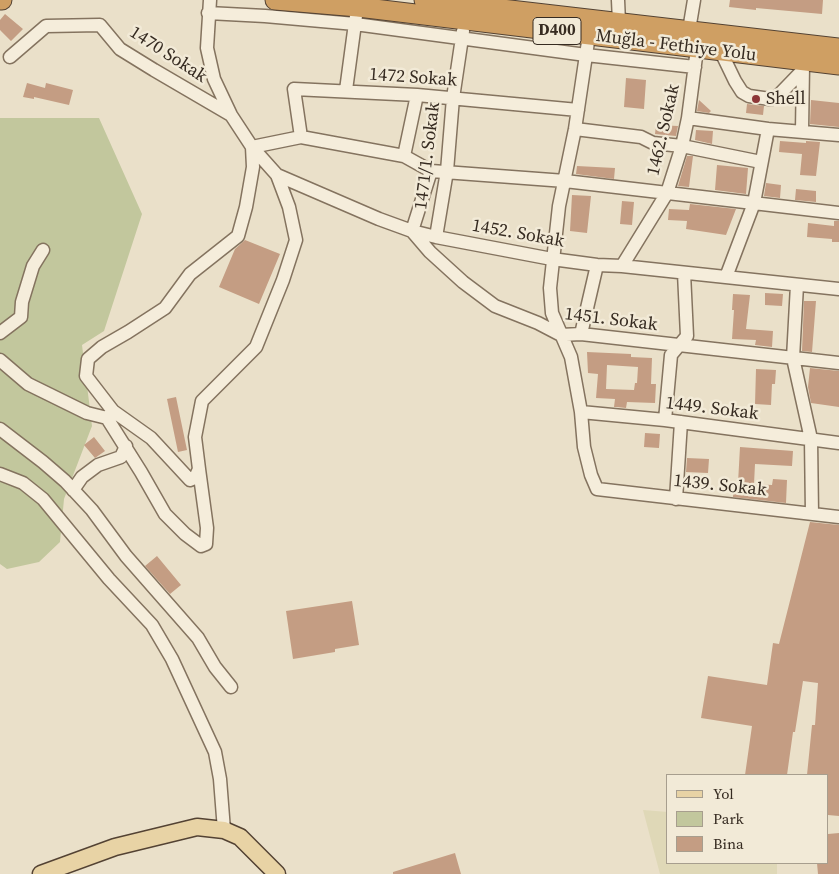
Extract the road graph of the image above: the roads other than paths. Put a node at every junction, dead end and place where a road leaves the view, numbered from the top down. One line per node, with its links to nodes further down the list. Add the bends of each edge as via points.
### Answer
1 (210, 0): 6 (street, 1452. Sokak)
2 (275, 0): 7 (highway, Muğla - Fethiye Yolu / D400)
3 (424, 0): 8 (highway, Muğla - Fethiye Yolu / D400)
4 (618, 0): 8 (street)
5 (694, 0): 10 (street)
6 (208, 14): 7 (street); 23 (street, 1452. Sokak, via 207,48 214,79)
7 (356, 16): 9 (highway, Muğla - Fethiye Yolu / D400); 19 (street)
8 (619, 22): 10 (highway, Muğla - Fethiye Yolu / D400)
9 (464, 29): 11 (highway, Muğla - Fethiye Yolu / D400); 14 (street); 21 (street, 1471/1. Sokak)
10 (689, 30): 12 (highway, Muğla - Fethiye Yolu / D400)
11 (589, 35): 14 (street); 16 (highway, Muğla - Fethiye Yolu / D400)
12 (839, 48)
13 (721, 52): 16 (highway, Muğla - Fethiye Yolu / D400); 17 (highway, Muğla - Fethiye Yolu / D400); 17 (street, via 738,86 749,96 776,98)
14 (586, 55): 16 (street); 22 (street)
15 (10, 57): 23 (street, 1470 Sokak, via 46,26 100,25 120,49)
16 (696, 58): 24 (street, 1462. Sokak)
17 (803, 66): 18 (highway, Muğla - Fethiye Yolu / D400); 27 (street)
18 (839, 66)
19 (346, 90): 20 (street, 1472 Sokak); 29 (street, 1472 Sokak, via 294,90)
20 (417, 95): 21 (street, 1472 Sokak); 32 (street)
21 (453, 98): 22 (street, 1472 Sokak); 35 (street, 1471/1. Sokak)
22 (578, 110): 25 (street)
23 (231, 115): 31 (street, 1452. Sokak)
24 (688, 118): 26 (street); 30 (street, 1462. Sokak)
25 (575, 129): 30 (street); 37 (street)
26 (768, 129): 27 (street); 33 (street)
27 (802, 131): 28 (street)
28 (839, 135)
29 (301, 137): 31 (street); 32 (street)
30 (682, 146): 33 (street); 38 (street, 1462. Sokak)
31 (252, 147): 36 (street, 1452. Sokak); 59 (street, via 253,167 238,236 190,274 165,308 88,359 86,376)
32 (404, 156): 34 (street)
33 (761, 162): 39 (street)
34 (431, 171): 35 (street); 41 (street)
35 (447, 171): 37 (street); 42 (street, 1471/1. Sokak)
36 (277, 175): 41 (street, 1452. Sokak); 66 (street, via 289,207 296,240 256,347 202,401 195,437)
37 (565, 181): 38 (street); 44 (street)
38 (667, 193): 39 (street); 46 (street, 1462. Sokak)
39 (754, 203): 40 (street); 48 (street)
40 (839, 213)
41 (412, 231): 42 (street, 1452. Sokak); 53 (street, 1451. Sokak, via 463,282 495,306)
42 (436, 236): 44 (street, 1452. Sokak)
43 (43, 250): 51 (street, via 33,266 22,302 21,318)
44 (552, 259): 45 (street, 1452. Sokak); 53 (street, via 550,301)
45 (597, 265): 46 (street, 1452. Sokak); 52 (street)
46 (622, 266): 47 (street, 1452. Sokak)
47 (684, 273): 48 (street, 1452. Sokak); 54 (street, via 687,336)
48 (726, 277): 49 (street, 1452. Sokak)
49 (797, 285): 50 (street, 1452. Sokak); 55 (street)
50 (839, 289)
51 (0, 333)
52 (581, 334): 53 (street, 1451. Sokak); 54 (street, 1451. Sokak)
53 (561, 335): 58 (street, via 571,357)
54 (680, 346): 55 (street, 1451. Sokak); 60 (street, via 671,355)
55 (793, 358): 57 (street, 1451. Sokak); 63 (street)
56 (0, 360): 59 (street, via 28,384 87,413)
57 (839, 364)
58 (581, 412): 60 (street, 1449. Sokak); 69 (street, 1439. Sokak, via 584,447 597,489)
59 (110, 414): 65 (street); 66 (street, via 151,438 190,480 195,478)
60 (665, 420): 61 (street, 1449. Sokak)
61 (680, 422): 63 (street, 1449. Sokak); 69 (street)
62 (0, 429): 68 (street)
63 (811, 439): 64 (street, 1449. Sokak); 70 (street)
64 (839, 444)
65 (126, 446): 66 (street, via 164,514 201,546 206,544 206,528); 68 (street, via 121,457 98,465 82,477)
66 (199, 469)
67 (0, 474): 73 (street, via 23,483 44,500 152,625 172,659 215,752)
68 (73, 490): 72 (street, via 198,638 215,667)
69 (676, 499): 70 (street, 1439. Sokak)
70 (812, 514): 71 (street, 1439. Sokak)
71 (839, 517)
72 (232, 687)
73 (224, 830): 74 (main road, via 197,827 177,831 115,847); 75 (main road, via 240,837)
74 (41, 874)
75 (277, 874)

